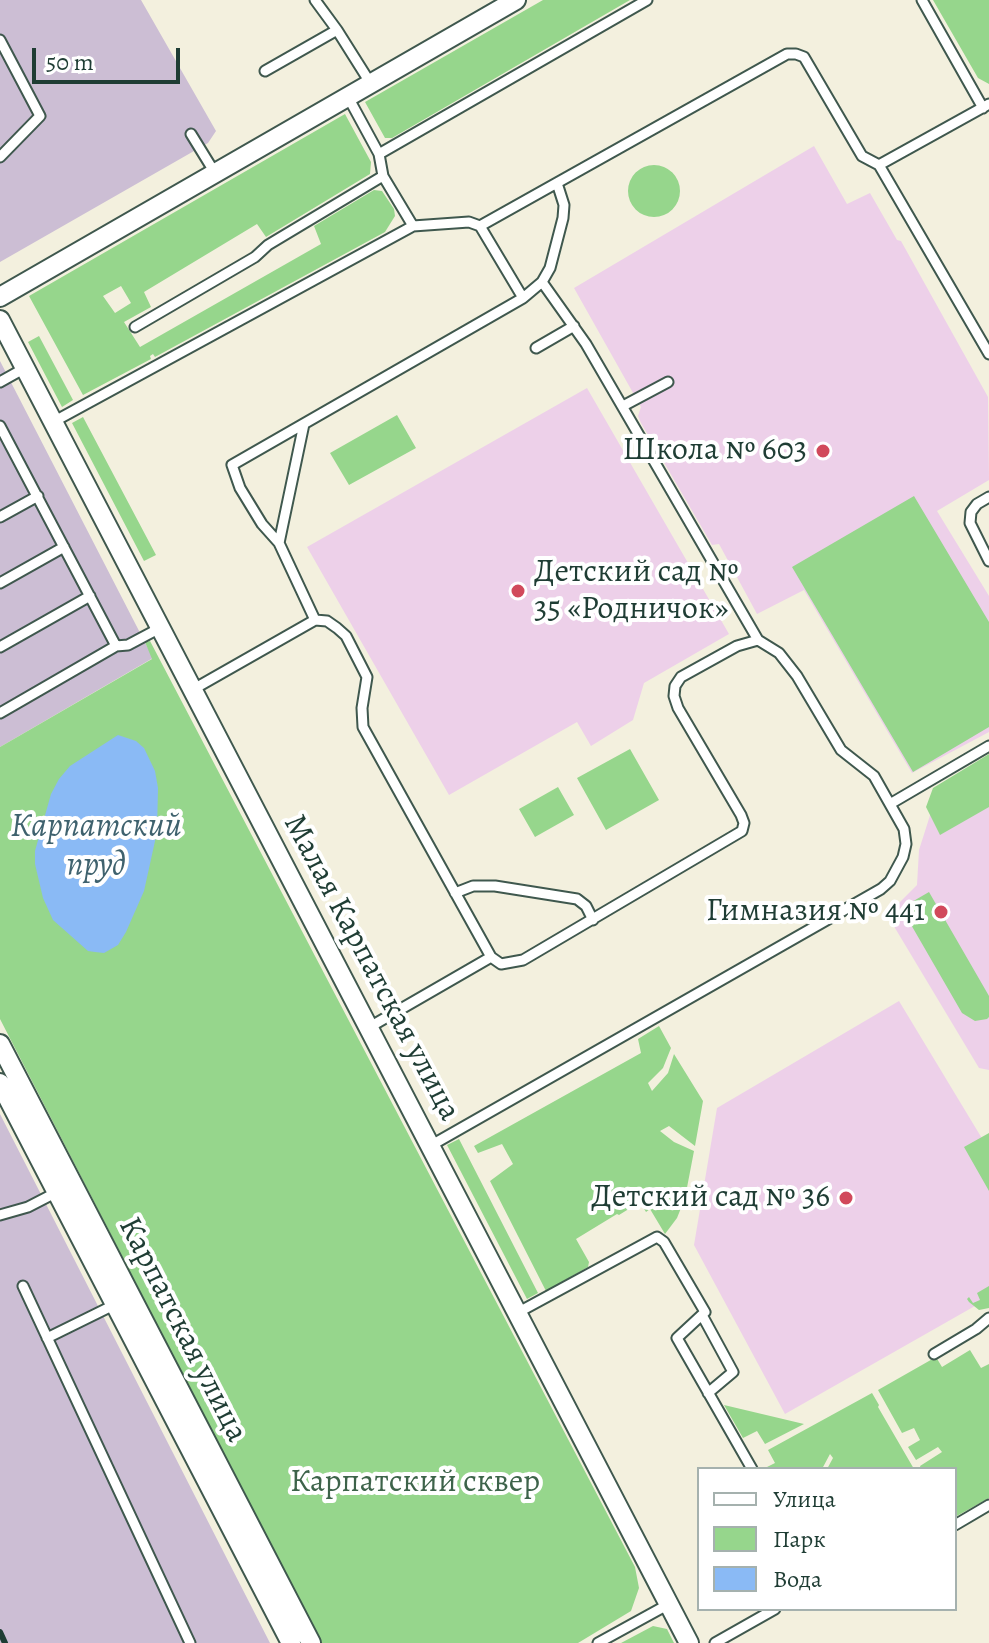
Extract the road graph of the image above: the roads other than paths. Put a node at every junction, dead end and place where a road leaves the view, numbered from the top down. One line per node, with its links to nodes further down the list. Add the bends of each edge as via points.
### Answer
1 (315, 0): 5 (lane)
2 (516, 0): 8 (street)
3 (647, 0): 12 (lane)
4 (922, 0): 10 (lane)
5 (337, 30): 7 (lane); 8 (lane)
6 (0, 40): 13 (lane, via 40,116)
7 (265, 71)
8 (371, 84): 9 (street)
9 (348, 97): 12 (lane); 15 (street)
10 (986, 106): 14 (lane)
11 (191, 134): 15 (lane)
12 (379, 154): 16 (lane)
13 (0, 157)
14 (879, 165): 17 (lane, via 862,156 804,57 787,54); 27 (lane)
15 (215, 173): 21 (street)
16 (383, 176): 18 (lane); 25 (lane)
17 (557, 183): 19 (lane); 20 (lane, via 563,218)
18 (413, 226): 19 (lane); 32 (lane)
19 (480, 226): 22 (lane)
20 (542, 282): 22 (lane); 24 (lane)
21 (0, 297)
22 (523, 298): 33 (lane)
23 (0, 320): 28 (street, Малая Карпатская улица)
24 (574, 326): 26 (lane); 31 (lane)
25 (135, 327)
26 (536, 348)
27 (989, 354)
28 (25, 368): 29 (lane); 32 (street, Малая Карпатская улица)
29 (0, 382)
30 (668, 382): 31 (lane)
31 (623, 406): 46 (lane)
32 (53, 422): 45 (street, Малая Карпатская улица)
33 (304, 424): 39 (lane); 39 (lane, via 232,465 240,488)
34 (0, 426): 35 (lane)
35 (4, 445): 36 (lane)
36 (38, 496): 38 (lane); 40 (lane)
37 (989, 497): 41 (lane, via 971,512 970,523)
38 (0, 517)
39 (279, 543): 44 (lane)
40 (64, 547): 42 (lane); 43 (lane)
41 (989, 561)
42 (0, 583)
43 (90, 596): 47 (lane); 48 (lane)
44 (315, 620): 49 (lane); 53 (lane, via 327,621 346,636 363,667 363,727)
45 (160, 628): 47 (lane); 49 (street, Малая Карпатская улица)
46 (758, 640): 52 (lane, via 779,653 841,750 874,776); 54 (lane, via 681,677 674,696 741,815 742,831)
47 (116, 646): 50 (lane)
48 (0, 647)
49 (192, 690): 56 (street, Малая Карпатская улица)
50 (0, 713)
51 (989, 746): 52 (lane)
52 (890, 804): 59 (lane, via 906,844 898,869 881,889)
53 (455, 893): 54 (lane, via 495,886 577,899); 55 (lane)
54 (593, 920): 55 (lane, via 523,960 501,964)
55 (491, 957): 56 (lane)
56 (368, 1028): 59 (street, Малая Карпатская улица)
57 (0, 1044): 60 (street, Карпатская улица)
58 (0, 1083): 60 (street, Карпатская улица)
59 (430, 1146): 64 (street, Малая Карпатская улица)
60 (65, 1188): 61 (lane); 63 (street, Карпатская улица)
61 (0, 1215)
62 (23, 1286): 67 (lane)
63 (124, 1300): 67 (lane); 76 (street, Карпатская улица); 77 (street, Карпатская улица)
64 (517, 1313): 65 (lane, via 657,1237 705,1312); 73 (street, Малая Карпатская улица)
65 (702, 1315): 69 (lane, via 677,1338); 69 (lane, via 733,1372)
66 (989, 1318): 68 (lane)
67 (47, 1338): 75 (lane)
68 (934, 1354)
69 (708, 1393): 70 (lane)
70 (751, 1467)
71 (989, 1505): 72 (lane)
72 (957, 1524)
73 (669, 1604): 78 (lane); 79 (street, Малая Карпатская улица)
74 (771, 1611): 80 (lane)
75 (190, 1643)
76 (291, 1643)
77 (311, 1643)
78 (598, 1643)
79 (689, 1643)
80 (715, 1643)

